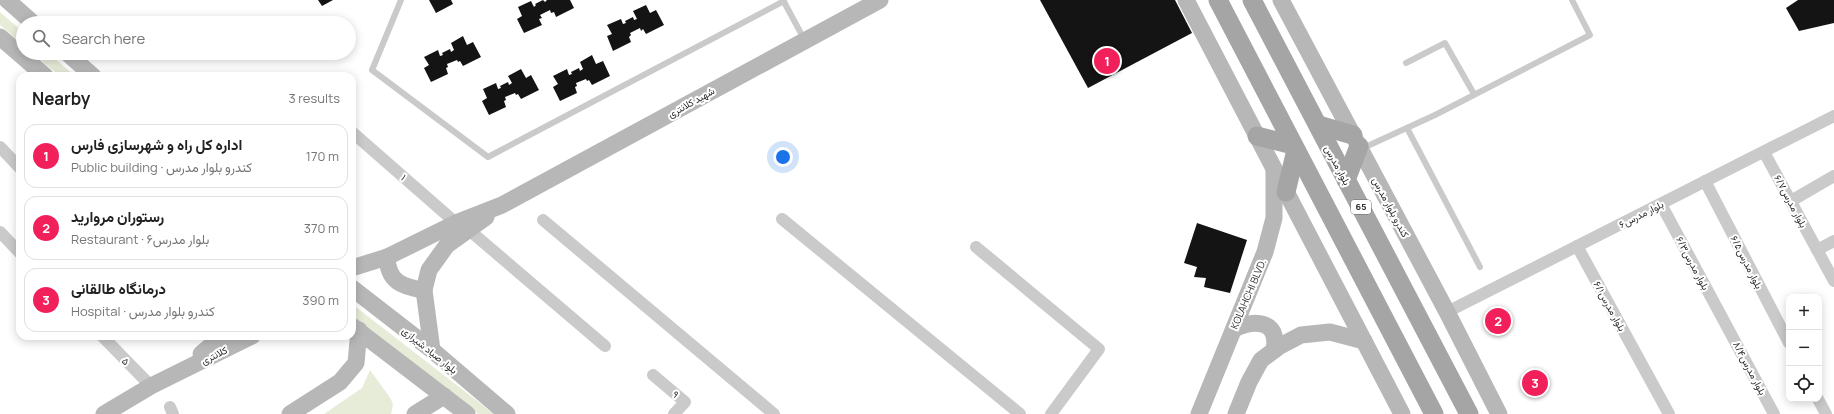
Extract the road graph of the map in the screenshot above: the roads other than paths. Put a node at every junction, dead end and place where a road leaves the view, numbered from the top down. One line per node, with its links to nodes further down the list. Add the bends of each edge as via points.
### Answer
1 (401, 0): 2 (lane, via 372,70 488,157)
2 (783, 0): 12 (lane)
3 (880, 0): 12 (street, شهید کلانتری)
4 (1186, 0): 24 (street)
5 (1218, 0): 27 (main road)
6 (1252, 0): 21 (main road, بلوار مدرس / 65)
7 (1281, 0): 25 (street, کندرو بلوار مدرس)
8 (1572, 0): 19 (lane, via 1590,35)
9 (13, 3): 10 (street)
10 (26, 16)
11 (0, 37): 13 (street)
12 (805, 40): 39 (street, شهید کلانتری)
13 (16, 51)
14 (27, 60): 17 (street)
15 (75, 60): 18 (street)
16 (1406, 63): 19 (lane, via 1445,43)
17 (40, 72)
18 (88, 72)
19 (1474, 94): 22 (lane)
20 (1834, 116): 28 (street, بلوار مدرس۶)
21 (1318, 125): 25 (main road); 32 (main road, بلوار مدرس / 65)
22 (1407, 128): 25 (lane); 48 (lane)
23 (356, 135): 39 (street, ۱)
24 (1257, 136): 27 (main road); 30 (street)
25 (1357, 143): 32 (main road); 52 (street, کندرو بلوار مدرس)
26 (0, 147): 29 (street)
27 (1294, 147): 34 (main road); 70 (main road)
28 (1764, 152): 33 (street, بلوار مدرس۶); 35 (street, بلوار مدرس۶/۷)
29 (16, 164)
30 (1274, 168): 34 (street); 55 (street, KOLAHCHI BLVD., via 1274,218 1266,252)
31 (1834, 176): 35 (street)
32 (1346, 180): 67 (main road, بلوار مدرس / 65)
33 (1705, 182): 36 (street, بلوار مدرس۶); 56 (street, بلوار مدرس۶/۵)
34 (1286, 192): 61 (street)
35 (1791, 201): 45 (street, بلوار مدرس۶/۷)
36 (1661, 204): 42 (street, بلوار مدرس۶); 53 (street, بلوار مدرس۶/۳)
37 (782, 219): 79 (street)
38 (542, 220): 78 (street)
39 (463, 227): 46 (street); 50 (street, via 429,270); 62 (street, ۱)
40 (0, 232): 43 (street)
41 (1834, 241): 45 (street)
42 (1578, 246): 52 (street, بلوار مدرس۶); 87 (street, بلوار مدرس۶/۱)
43 (16, 247)
44 (976, 247): 80 (street, via 1099,349)
45 (1817, 250): 49 (street, بلوار مدرس۶/۷)
46 (387, 256): 47 (street); 50 (street, via 388,269 396,282)
47 (356, 267)
48 (1480, 267)
49 (1834, 282)
50 (424, 290): 63 (street)
51 (356, 291): 63 (street, بلوار صیاد شیرازی)
52 (1447, 312): 86 (street, کندرو بلوار مدرس)
53 (1725, 322): 88 (street, بلوار مدرس۸/۴)
54 (356, 329): 69 (street)
55 (1234, 329): 64 (street, via 1244,324 1266,325 1274,331); 81 (street, KOLAHCHI BLVD.)
56 (1786, 337)
57 (106, 340): 68 (street, ۵)
58 (217, 340): 65 (street, کلانتری)
59 (244, 340): 65 (street, کلانتری)
60 (355, 340): 73 (street, via 356,363 340,382)
61 (1364, 341): 64 (street, via 1330,332 1301,335); 83 (street)
62 (605, 346)
63 (432, 350): 76 (street, بلوار صیاد شیرازی)
64 (1274, 350): 82 (street, via 1260,360)
65 (176, 373): 68 (street, کلانتری)
66 (653, 375): 77 (street, ۹, via 685,402)
67 (1452, 382): 70 (main road); 85 (main road, بلوار مدرس / 65)
68 (151, 386): 72 (street, کلانتری)
69 (444, 396): 74 (street); 75 (street)
70 (1425, 397): 84 (main road)
71 (1820, 402): 89 (street)
72 (104, 414)
73 (290, 414)
74 (415, 414)
75 (467, 414)
76 (507, 414)
77 (674, 414)
78 (774, 414)
79 (1020, 414)
80 (1051, 414)
81 (1199, 414)
82 (1236, 414)
83 (1402, 414)
84 (1434, 414)
85 (1469, 414)
86 (1499, 414)
87 (1669, 414)
88 (1774, 414)
89 (1826, 414)

